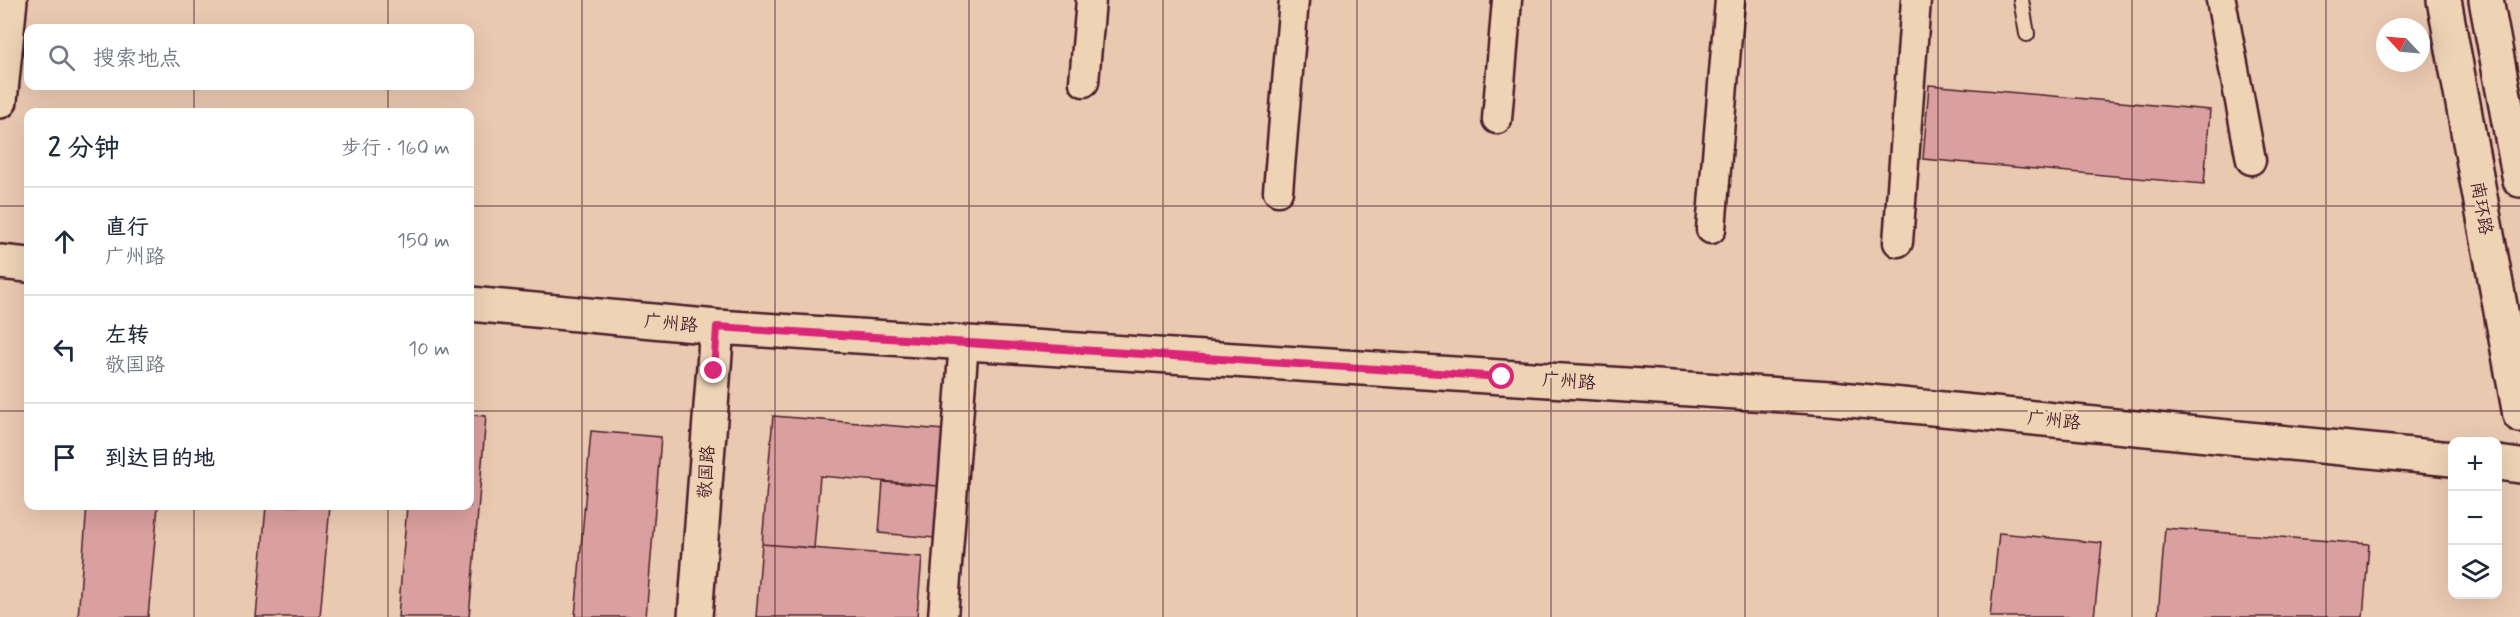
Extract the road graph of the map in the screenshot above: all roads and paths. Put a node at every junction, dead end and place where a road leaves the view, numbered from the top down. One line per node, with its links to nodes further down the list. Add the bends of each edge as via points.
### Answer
1 (10, 0): 13 (street)
2 (1091, 0): 12 (street)
3 (1294, 0): 17 (street)
4 (1507, 0): 14 (street)
5 (1730, 0): 18 (street)
6 (1916, 0): 19 (street)
7 (2021, 0): 11 (lane)
8 (2221, 0): 15 (street)
9 (2444, 0): 25 (street, 南环路)
10 (2486, 0): 16 (street)
11 (2027, 34)
12 (1084, 82)
13 (0, 101)
14 (1497, 119)
15 (2251, 160)
16 (2520, 180)
17 (1278, 190)
18 (1711, 229)
19 (1898, 242)
20 (0, 262): 21 (street)
21 (24, 265)
22 (474, 304): 23 (street, 广州路)
23 (717, 327): 24 (street, 广州路); 29 (street, 敬国路)
24 (964, 342): 26 (street, 广州路, via 1830,398); 30 (street)
25 (2520, 415)
26 (2448, 459)
27 (2502, 464): 28 (street)
28 (2520, 466)
29 (695, 617)
30 (943, 617)

